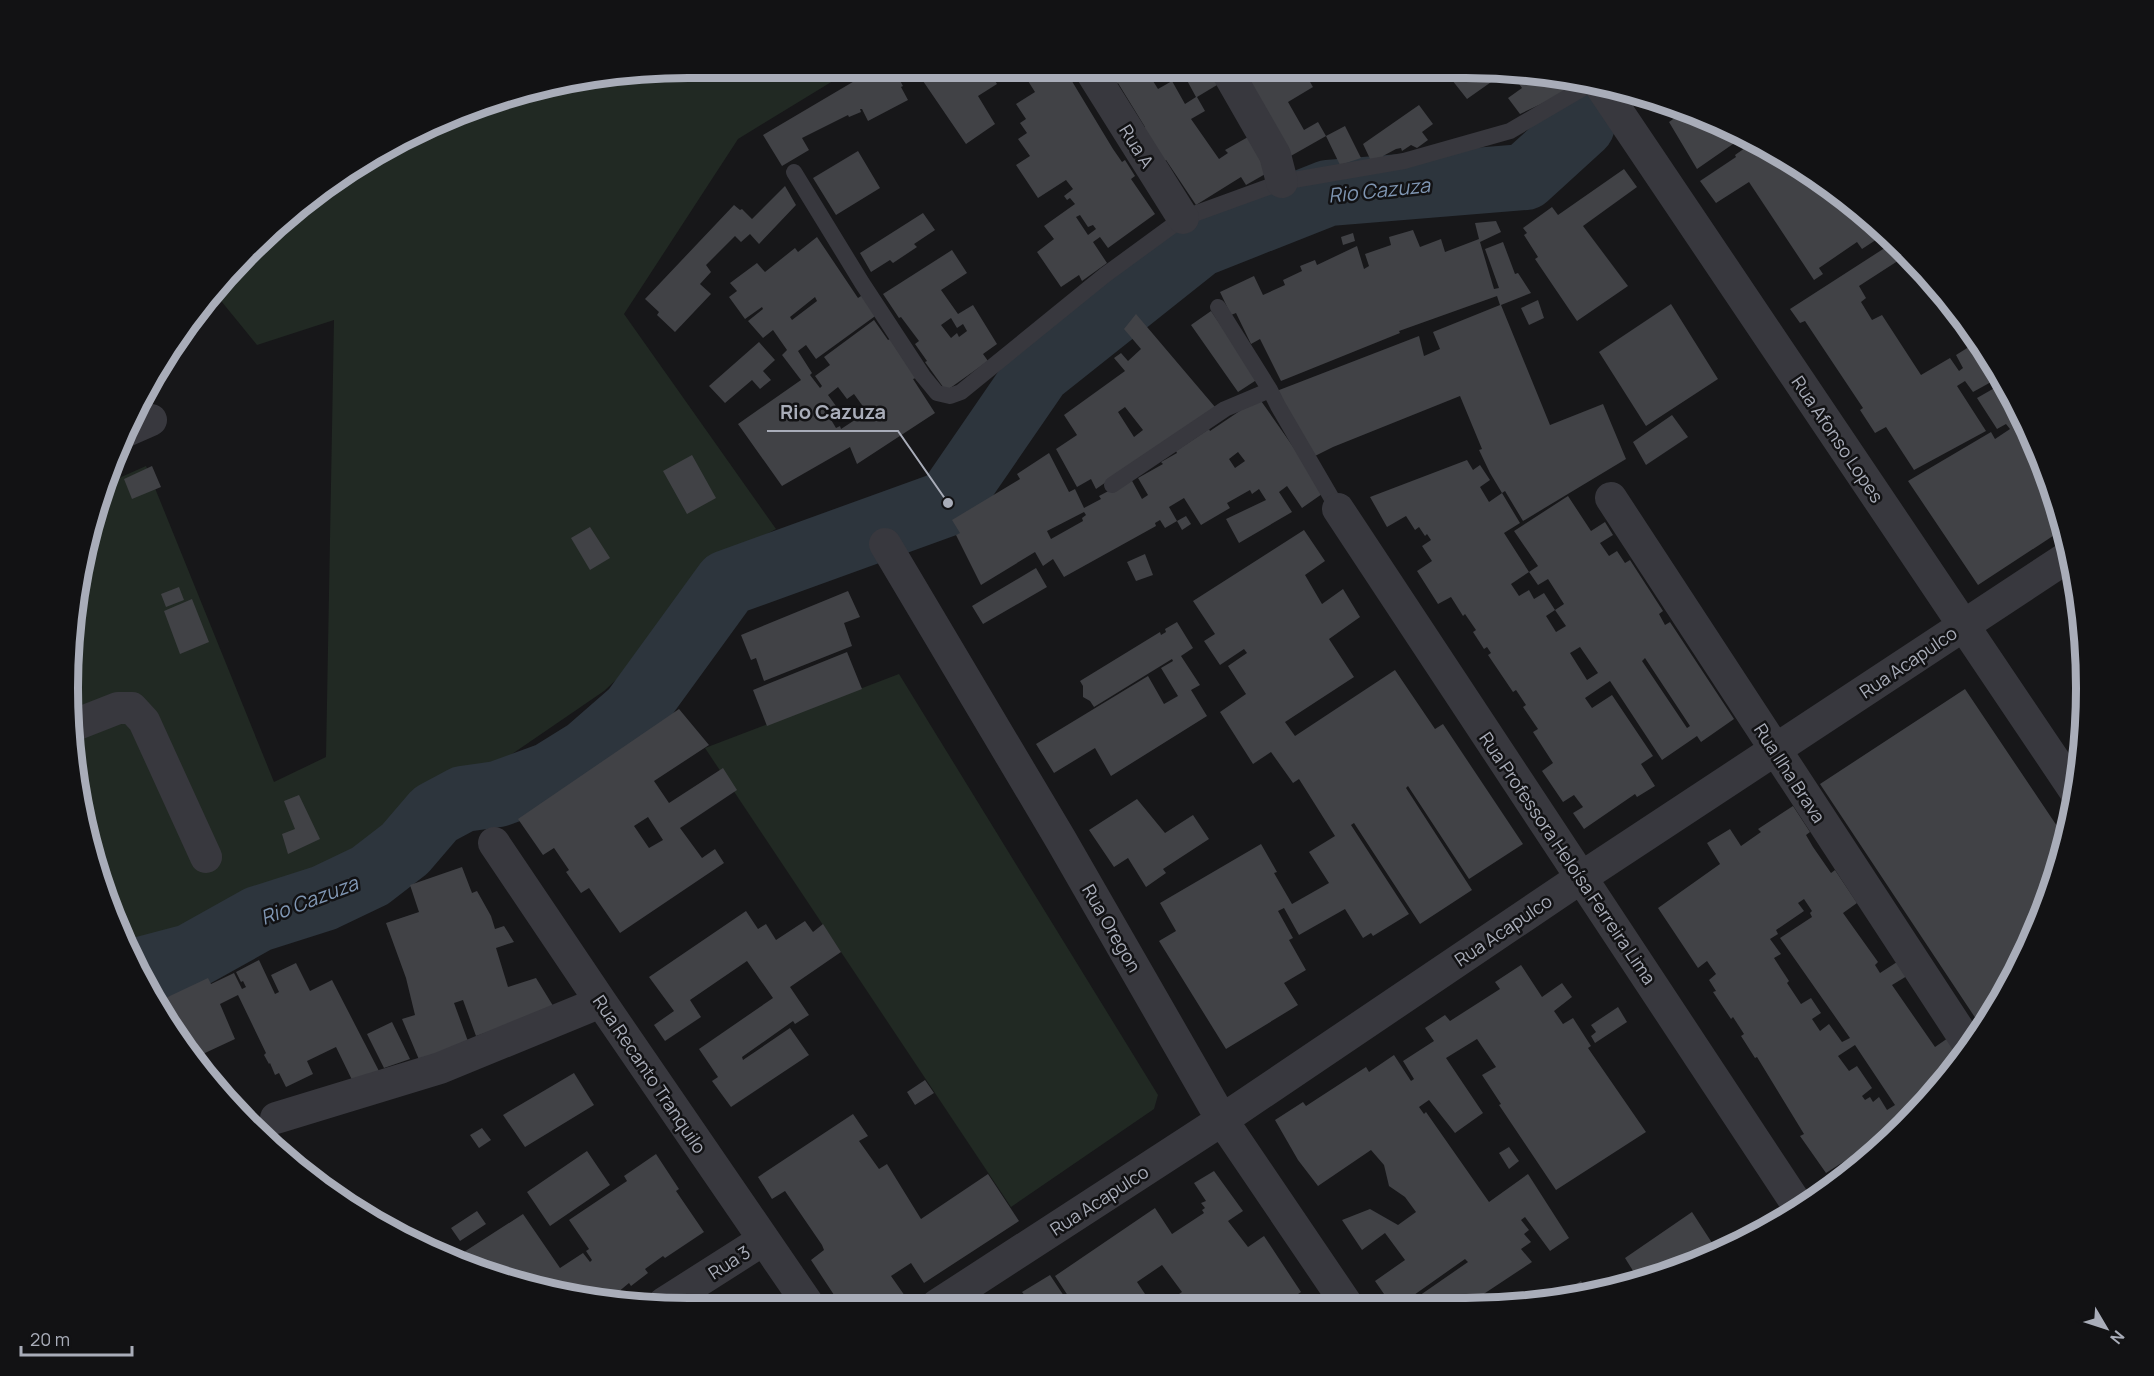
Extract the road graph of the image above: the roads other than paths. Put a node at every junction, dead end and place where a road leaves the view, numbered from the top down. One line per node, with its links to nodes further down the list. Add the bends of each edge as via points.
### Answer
1 (1095, 78): 7 (street, Rua A)
2 (1231, 78): 6 (street, via 1275,155)
3 (1581, 89): 6 (lane, via 1510,131 1404,161)
4 (1607, 95): 15 (street, Rua Afonso Lopes)
5 (794, 172): 7 (lane, via 923,376 938,393 950,396 961,392 1105,275)
6 (1282, 182): 7 (lane)
7 (1183, 218)
8 (1218, 307): 9 (lane)
9 (1270, 390): 10 (lane, via 1225,409); 12 (lane)
10 (1112, 485)
11 (1611, 498): 17 (street, Rua Ilha Brava)
12 (1338, 509): 21 (street, Rua Professora Heloísa Ferreira Lima)
13 (885, 544): 25 (street, Rua Oregon)
14 (2062, 561): 15 (street, Rua Acapulco)
15 (1963, 626): 17 (street, Rua Acapulco); 18 (street, Rua Afonso Lopes)
16 (79, 723): 20 (street, via 118,708 132,708 144,721)
17 (1775, 750): 21 (street, Rua Acapulco); 23 (street, Rua Ilha Brava)
18 (2069, 782)
19 (494, 843): 22 (street, Rua Recanto Tranquilo)
20 (206, 857)
21 (1582, 877): 25 (street, Rua Acapulco); 26 (street, Rua Professora Heloísa Ferreira Lima)
22 (600, 1002): 24 (street, via 440,1068); 27 (street, Rua Recanto Tranquilo)
23 (1965, 1039)
24 (276, 1118)
25 (1222, 1120): 30 (street, Rua Acapulco); 31 (street, Rua Oregon)
26 (1795, 1201)
27 (763, 1239): 28 (street, Rua 3); 29 (street, Rua Recanto Tranquilo)
28 (674, 1298)
29 (804, 1298)
30 (948, 1298)
31 (1343, 1298)

